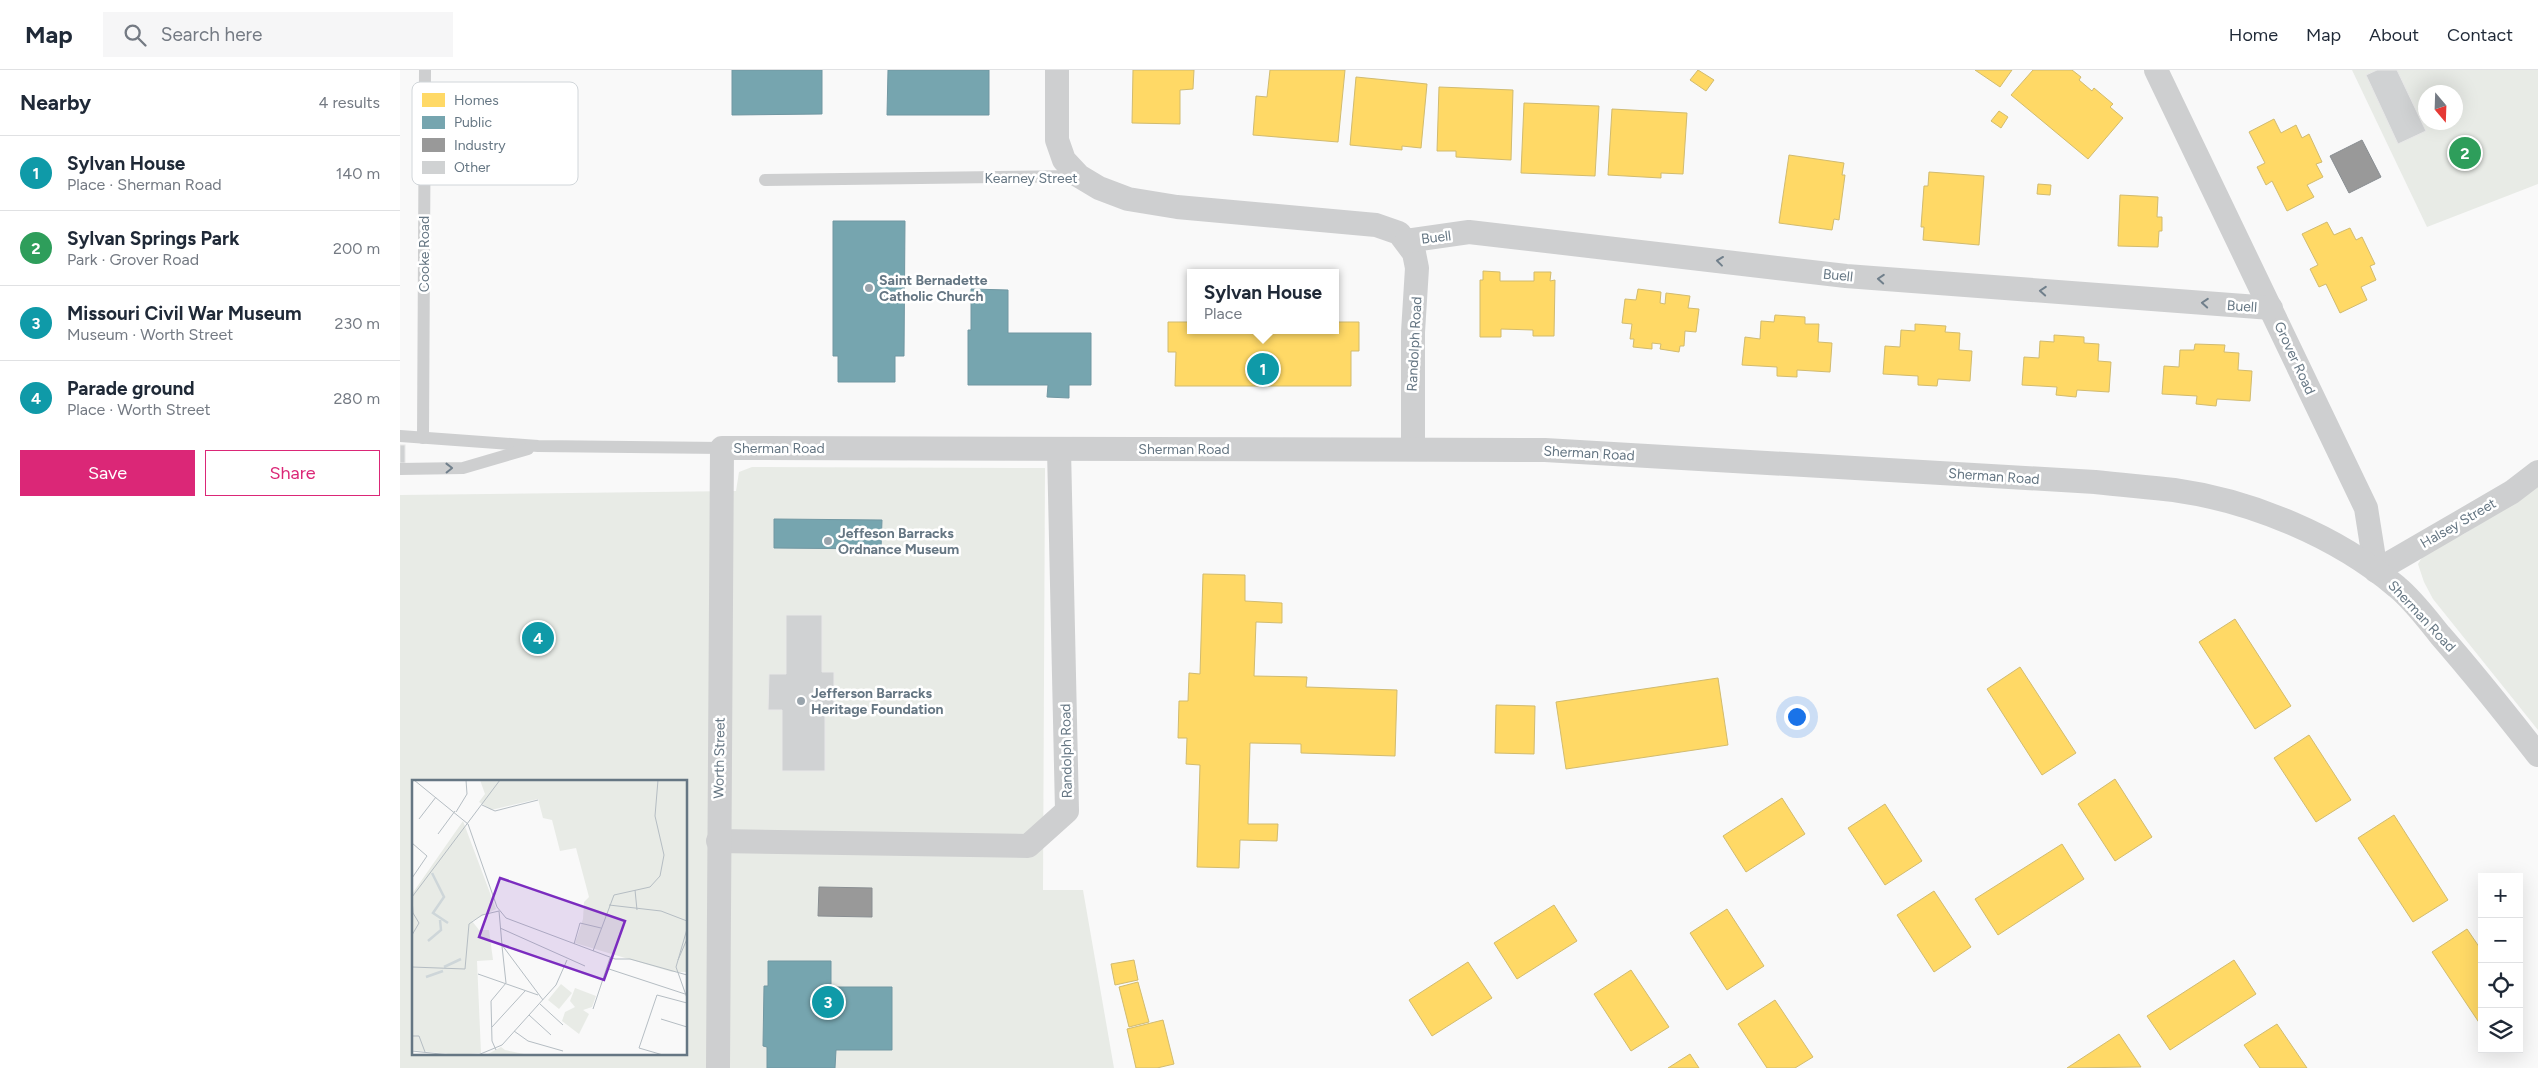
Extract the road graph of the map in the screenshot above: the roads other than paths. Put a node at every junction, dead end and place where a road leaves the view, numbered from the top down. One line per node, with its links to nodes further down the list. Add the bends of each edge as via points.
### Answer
1 (1057, 70): 3 (street, via 1057,140 1064,160)
2 (2156, 70): 7 (street, Grover Road)
3 (1079, 176): 4 (lane, Kearney Street); 6 (street, Kearney Street, via 1099,188 1128,198 1177,206 1376,225 1399,233)
4 (765, 180)
5 (424, 185): 9 (lane, Cooke Road)
6 (1406, 240): 7 (street, Buell, one-way to 6, via 1846,276 1469,232); 13 (street, Randolph Road, via 1418,268 1412,332)
7 (2271, 308): 16 (street, Grover Road, via 2366,508)
8 (400, 436): 9 (lane)
9 (423, 438): 10 (lane)
10 (538, 446): 11 (lane, Sherman Road); 14 (lane, one-way to 10, via 463,468)
11 (722, 448): 12 (street, Sherman Road); 18 (street, Worth Street)
12 (1059, 449): 13 (street, Sherman Road); 18 (street, Randolph Road, via 1067,811 1028,846)
13 (1413, 450): 16 (street, Sherman Road, via 1564,451 2095,482 2175,490 2232,502 2271,516 2349,553)
14 (400, 469)
15 (2538, 472): 16 (street, Halsey Street, via 2512,492)
16 (2376, 571): 17 (street, Sherman Road, via 2398,588 2430,622)
17 (2538, 755)
18 (718, 841): 19 (street, Worth Street)
19 (718, 1068)

